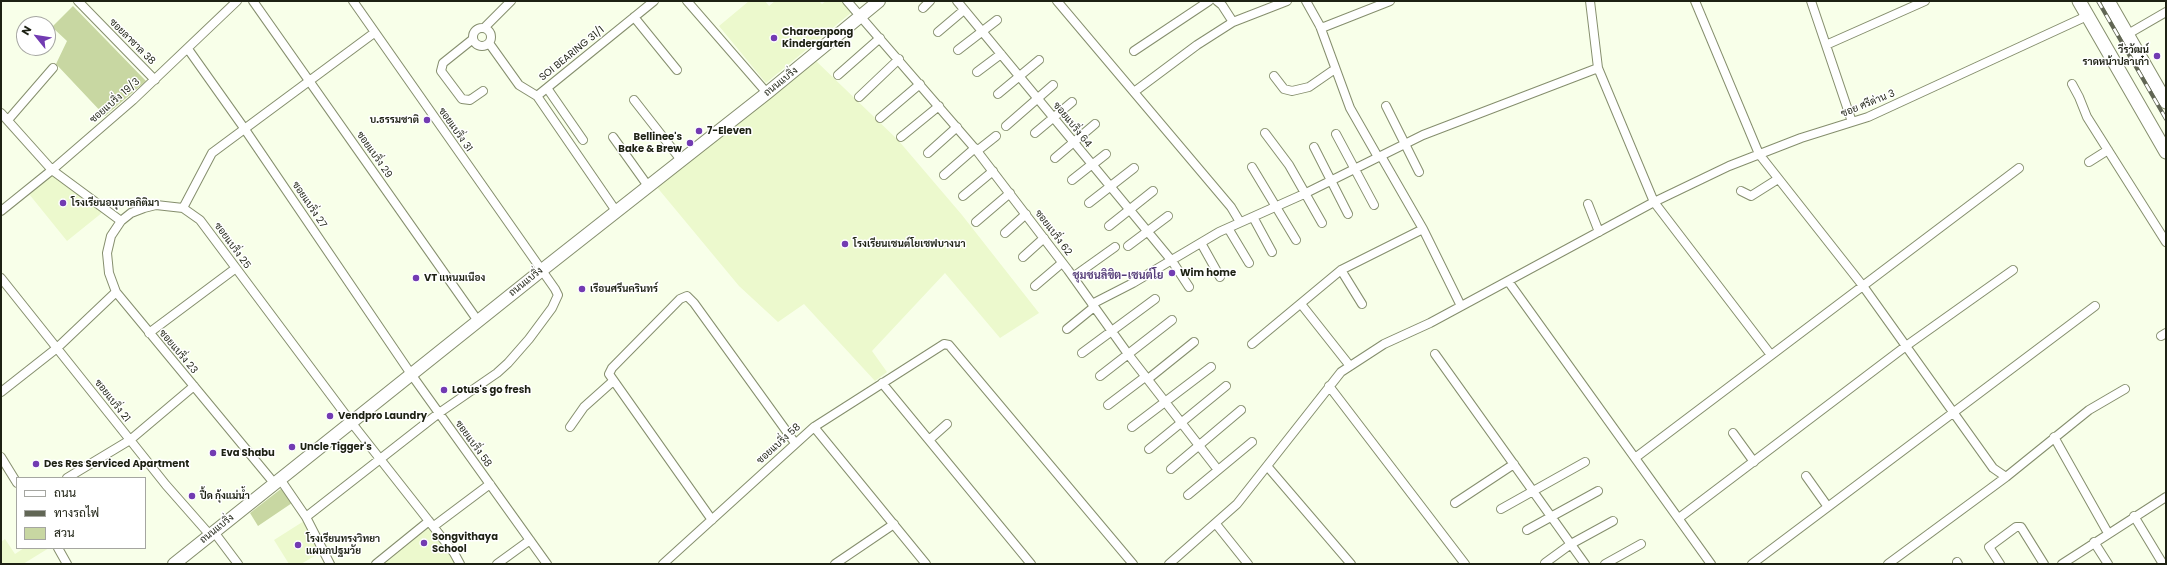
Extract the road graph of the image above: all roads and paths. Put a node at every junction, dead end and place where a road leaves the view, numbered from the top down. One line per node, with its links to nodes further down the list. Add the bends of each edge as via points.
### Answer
1 (78, 1): 56 (street, ซอยลาซาล 38)
2 (237, 1): 42 (street, ซอยแบริ่ง 19/3)
3 (253, 1): 57 (street, ซอยแบริ่ง 29)
4 (353, 1): 36 (street, ซอยแบริ่ง 31)
5 (511, 1): 33 (street)
6 (654, 1): 28 (street, SOI BEARING 31/1)
7 (687, 1): 64 (street)
8 (846, 1): 29 (street, ซอยแบริ่ง 62)
9 (879, 1): 29 (main road, ถนนแบริ่ง)
10 (930, 1): 24 (street)
11 (957, 1): 25 (street, ซอยแบริ่ง 64)
12 (1057, 1): 63 (street)
13 (1209, 1): 44 (street)
14 (1217, 1): 31 (street)
15 (1287, 1): 31 (street)
16 (1306, 1): 32 (street)
17 (1390, 1): 32 (street, via 1324,27)
18 (1590, 1): 49 (street)
19 (1695, 1): 98 (street)
20 (1812, 1): 41 (street)
21 (1925, 1): 41 (street)
22 (2079, 1): 27 (main road)
23 (2108, 1): 37 (main road)
24 (923, 8)
25 (964, 10): 34 (street, ซอยแบริ่ง 64); 35 (street)
26 (2166, 12): 37 (street)
27 (2087, 16): 78 (street, ซอย ศรีด่าน 3, via 1868,117); 95 (main road)
28 (634, 17): 51 (street); 61 (street, SOI BEARING 31/1)
29 (861, 17): 38 (street, ซอยแบริ่ง 62); 64 (main road, ถนนแบริ่ง)
30 (997, 20): 34 (street)
31 (1234, 22): 63 (street, via 1197,45)
32 (1320, 26): 50 (street)
33 (484, 28): 39 (street, via 475,30); 40 (street, via 491,34)
34 (982, 31): 43 (street); 45 (street, ซอยแบริ่ง 64)
35 (938, 32)
36 (374, 33): 57 (street); 157 (street, ซอยแบริ่ง 31)
37 (2128, 34): 71 (main road)
38 (880, 38): 46 (street, ซอยแบริ่ง 62); 53 (street)
39 (473, 40): 40 (street, via 480,46); 62 (street, via 443,63 441,71 462,99 470,100)
40 (488, 43): 66 (street, via 519,85)
41 (1826, 45): 78 (street)
42 (188, 49): 56 (street, ซอยแบริ่ง 19/3); 82 (street, ซอยแบริ่ง 27)
43 (958, 50)
44 (1134, 51)
45 (1001, 54): 52 (street); 54 (street, ซอยแบริ่ง 64)
46 (899, 59): 58 (street, ซอยแบริ่ง 62); 67 (street)
47 (1039, 60): 54 (street)
48 (53, 68): 77 (street)
49 (1598, 68): 91 (street); 122 (street)
50 (1335, 69): 55 (street, via 1309,87 1292,91 1284,89); 99 (street, via 1350,108)
51 (677, 70)
52 (977, 72)
53 (838, 75)
54 (1020, 76): 65 (street); 68 (street, ซอยแบริ่ง 64)
55 (1274, 76)
56 (155, 80): 108 (street, ซอยแบริ่ง 19/3)
57 (310, 81): 82 (street); 175 (street, ซอยแบริ่ง 29)
58 (920, 84): 72 (street, ซอยแบริ่ง 62); 75 (street)
59 (2072, 84): 94 (street, via 2087,117)
60 (1053, 85): 68 (street)
61 (547, 88): 66 (street, SOI BEARING 31/1); 89 (street)
62 (483, 91)
63 (1134, 92): 137 (street)
64 (767, 93): 101 (main road, ถนนแบริ่ง)
65 (998, 94)
66 (537, 96): 128 (street, SOI BEARING 31/1)
67 (859, 97)
68 (1037, 98): 76 (street, ซอยแบริ่ง 64); 80 (street)
69 (634, 100): 101 (street)
70 (1072, 102): 76 (street)
71 (2166, 102)
72 (938, 106): 81 (street, ซอยแบริ่ง 62); 88 (street)
73 (1386, 106): 91 (street)
74 (1, 113): 77 (street)
75 (880, 118)
76 (1054, 118): 83 (street); 90 (street, ซอยแบริ่ง 64)
77 (8, 120): 108 (street)
78 (1852, 122): 98 (street, ซอย ศรีด่าน 3)
79 (1095, 124): 90 (street)
80 (1006, 126)
81 (957, 127): 93 (street, ซอยแบริ่ง 62); 96 (street)
82 (244, 128): 127 (street, via 210,156); 189 (street, ซอยแบริ่ง 27)
83 (1035, 133)
84 (1265, 133): 120 (street, via 1289,165)
85 (1336, 134): 106 (street)
86 (996, 136): 93 (street)
87 (613, 137): 115 (street)
88 (901, 137)
89 (583, 140)
90 (1074, 143): 100 (street); 103 (street, ซอยแบริ่ง 64)
91 (1405, 144): 99 (street); 110 (street)
92 (1314, 146): 114 (street)
93 (976, 149): 109 (street, ซอยแบริ่ง 62); 111 (street)
94 (2108, 150): 102 (street); 147 (street)
95 (2166, 152)
96 (928, 153)
97 (1106, 154): 103 (street)
98 (1759, 154): 112 (street); 122 (street, ซอย ศรีด่าน 3)
99 (1379, 157): 106 (street); 141 (street)
100 (1055, 158)
101 (681, 160): 115 (main road, ถนนแบริ่ง)
102 (2089, 162)
103 (1092, 165): 113 (street); 116 (street, ซอยแบริ่ง 64)
104 (1252, 167): 126 (street)
105 (1134, 168): 116 (street)
106 (1355, 168): 114 (street); 125 (street)
107 (2019, 168): 165 (street)
108 (52, 170): 130 (street, ซอยแบริ่ง 19/3); 135 (street)
109 (993, 171): 119 (street, ซอยแบริ่ง 62); 121 (street)
110 (1419, 172)
111 (944, 175)
112 (1778, 179): 118 (street, via 1751,196); 165 (street)
113 (1072, 180)
114 (1331, 181): 120 (street); 132 (street)
115 (648, 186): 128 (main road, ถนนแบริ่ง)
116 (1110, 187): 123 (street); 129 (street, ซอยแบริ่ง 64)
117 (1153, 191): 129 (street)
118 (1741, 191)
119 (1010, 193): 131 (street, ซอยแบริ่ง 62); 136 (street)
120 (1304, 194): 126 (street); 138 (street)
121 (963, 196)
122 (1654, 202): 143 (street, ซอย ศรีด่าน 3); 186 (street)
123 (1089, 203)
124 (1588, 204): 143 (street)
125 (1374, 205)
126 (1276, 206): 134 (street); 146 (street)
127 (183, 208): 135 (street, via 144,208 131,213); 156 (street, ซอยแบริ่ง 25, via 208,228)
128 (616, 210): 157 (main road, ถนนแบริ่ง)
129 (1130, 210): 139 (street); 142 (street, ซอยแบริ่ง 64)
130 (1, 211)
131 (1026, 214): 144 (street); 145 (street, ซอยแบริ่ง 62)
132 (1348, 214)
133 (1168, 216): 142 (street)
134 (1252, 217): 137 (street); 151 (street)
135 (121, 221): 167 (street, ซอยแบริ่ง 23, via 111,236 108,253 109,273)
136 (976, 222)
137 (1240, 222): 140 (street)
138 (1322, 223)
139 (1109, 226)
140 (1228, 228): 148 (street); 155 (street)
141 (1423, 229): 158 (street); 172 (street)
142 (1147, 231): 149 (street); 153 (street, ซอยแบริ่ง 64)
143 (1599, 232): 163 (street, ซอย ศรีด่าน 3)
144 (1005, 233)
145 (1044, 238): 152 (street); 154 (street, ซอยแบริ่ง 62)
146 (1296, 240)
147 (2166, 242)
148 (1201, 243): 153 (street); 161 (street)
149 (1128, 246)
150 (1114, 247): 160 (street)
151 (1272, 252)
152 (1023, 257)
153 (1172, 260): 166 (street, ซอยแบริ่ง 64); 171 (street)
154 (1062, 263): 160 (street, ซอยแบริ่ง 62); 164 (street)
155 (1249, 264)
156 (236, 268): 178 (street); 204 (street, ซอยแบริ่ง 25)
157 (542, 270): 175 (main road, ถนนแบริ่ง); 202 (street, ซอยแบริ่ง 31, via 558,295 552,308 508,363)
158 (1341, 270): 169 (street); 170 (street)
159 (2013, 270): 181 (street)
160 (1073, 277): 171 (street, ซอยแบริ่ง 62)
161 (1220, 277)
162 (1, 278): 182 (street, ซอยแบริ่ง 21)
163 (1508, 281): 172 (street, ซอย ศรีด่าน 3); 219 (street)
164 (1034, 286)
165 (1863, 286): 181 (street); 186 (street)
166 (1189, 287)
167 (116, 292): 178 (street, ซอยแบริ่ง 23); 182 (street)
168 (1155, 299): 177 (street)
169 (1301, 304): 180 (street); 187 (street)
170 (1362, 304)
171 (1093, 306): 176 (street); 177 (street, ซอยแบริ่ง 62)
172 (1461, 306): 187 (street, ซอย ศรีด่าน 3, via 1384,344)
173 (2095, 306): 203 (street)
174 (1172, 320): 184 (street)
175 (478, 321): 189 (main road, ถนนแบริ่ง)
176 (1067, 328)
177 (1112, 331): 183 (street); 184 (street, ซอยแบริ่ง 62)
178 (149, 333): 194 (street, ซอยแบริ่ง 23)
179 (1194, 342): 191 (street)
180 (1252, 344)
181 (1906, 346): 203 (street); 222 (street)
182 (57, 348): 198 (street); 212 (street, ซอยแบริ่ง 21)
183 (1082, 353)
184 (1128, 354): 190 (street); 191 (street, ซอยแบริ่ง 62)
185 (1434, 354): 223 (street)
186 (1771, 355): 219 (street)
187 (1350, 366): 196 (street, ซอย ศรีด่าน 3)
188 (1211, 367): 199 (street)
189 (412, 374): 202 (street, ซอยแบริ่ง 58); 204 (main road, ถนนแบริ่ง)
190 (1100, 376)
191 (1147, 378): 199 (street, ซอยแบริ่ง 62); 200 (street)
192 (612, 382): 207 (street, via 584,407); 215 (street, via 609,374 612,368 680,299 687,296); 244 (street)
193 (882, 383): 208 (street); 213 (street); 272 (street, via 944,344 949,345)
194 (194, 386): 212 (street); 231 (street, ซอยแบริ่ง 23)
195 (1226, 386): 205 (street)
196 (1329, 386): 224 (street, ซอย ศรีด่าน 3); 276 (street)
197 (2125, 389): 211 (street, via 2089,410)
198 (1, 392)
199 (1165, 401): 205 (street, ซอยแบริ่ง 62); 209 (street)
200 (1108, 405)
201 (1241, 410): 216 (street)
202 (439, 413): 220 (street); 232 (street, ซอยแบริ่ง 58)
203 (1954, 413): 229 (street, via 1993,468); 238 (street)
204 (351, 422): 220 (street, ซอยแบริ่ง 25); 231 (main road, ถนนแบริ่ง)
205 (1181, 422): 216 (street, ซอยแบริ่ง 62); 217 (street)
206 (947, 424): 213 (street)
207 (570, 427)
208 (814, 427): 215 (street, ซอยแบริ่ง 58); 247 (street, ซอยแบริ่ง 58)
209 (1132, 427)
210 (1733, 434): 222 (street)
211 (2054, 437): 229 (street); 250 (street)
212 (130, 440): 228 (street); 251 (street, ซอยแบริ่ง 21)
213 (928, 440): 271 (street)
214 (1252, 442): 226 (street)
215 (795, 444): 244 (street, ซอยแบริ่ง 58)
216 (1198, 444): 225 (street); 226 (street, ซอยแบริ่ง 62)
217 (1149, 449)
218 (1, 457): 230 (street)
219 (1635, 458): 243 (street)
220 (380, 460): 242 (street); 246 (street, ซอยแบริ่ง 25)
221 (1585, 462): 233 (street)
222 (1754, 462): 243 (street)
223 (1514, 464): 233 (street); 237 (street)
224 (1267, 466): 248 (street, ซอย ศรีด่าน 3, via 1237,504); 275 (street)
225 (1171, 469)
226 (1218, 470): 235 (street)
227 (1806, 476): 238 (street)
228 (69, 477)
229 (2006, 477): 281 (street)
230 (16, 481)
231 (277, 481): 242 (street, ซอยแบริ่ง 23); 251 (main road, ถนนแบริ่ง)
232 (490, 484): 246 (street); 252 (street, ซอยแบริ่ง 58)
233 (1534, 491): 239 (street); 240 (street)
234 (1598, 491): 240 (street)
235 (1188, 495)
236 (2166, 497): 241 (street)
237 (1455, 503)
238 (1828, 507): 280 (street)
239 (1500, 508)
240 (1551, 516): 249 (street); 254 (street)
241 (2134, 516): 250 (street); 258 (street)
242 (306, 517): 263 (street, ซอยแบริ่ง 23)
243 (1679, 518): 279 (street)
244 (712, 520): 268 (street, ซอยแบริ่ง 58)
245 (1613, 521): 254 (street)
246 (432, 524): 264 (street); 265 (street, ซอยแบริ่ง 25)
247 (894, 524): 269 (street); 270 (street, ซอยแบริ่ง 58)
248 (1216, 524): 273 (street, ซอย ศรีด่าน 3); 274 (street)
249 (1527, 530)
250 (2108, 533): 253 (street)
251 (212, 534): 261 (main road, ถนนแบริ่ง); 262 (street, ซอยแบริ่ง 21)
252 (530, 540): 266 (street); 267 (street, ซอยแบริ่ง 58)
253 (2094, 542): 284 (street); 285 (street)
254 (1571, 544): 259 (street); 277 (street)
255 (1642, 544): 278 (street)
256 (59, 549): 260 (street)
257 (2166, 551): 258 (street)
258 (2158, 556): 286 (street)
259 (1545, 563)
260 (67, 564)
261 (174, 564)
262 (238, 564)
263 (330, 564)
264 (376, 564)
265 (460, 564)
266 (497, 564)
267 (547, 564)
268 (663, 564)
269 (835, 564)
270 (926, 564)
271 (1031, 564)
272 (1133, 564)
273 (1169, 564)
274 (1248, 564)
275 (1351, 564)
276 (1465, 564)
277 (1585, 564)
278 (1605, 564)
279 (1711, 564)
280 (1752, 564)
281 (1888, 564)
282 (2000, 564): 283 (street, via 1989,547 2021,527)
283 (2044, 564)
284 (2062, 564)
285 (2108, 564)
286 (2163, 564)

